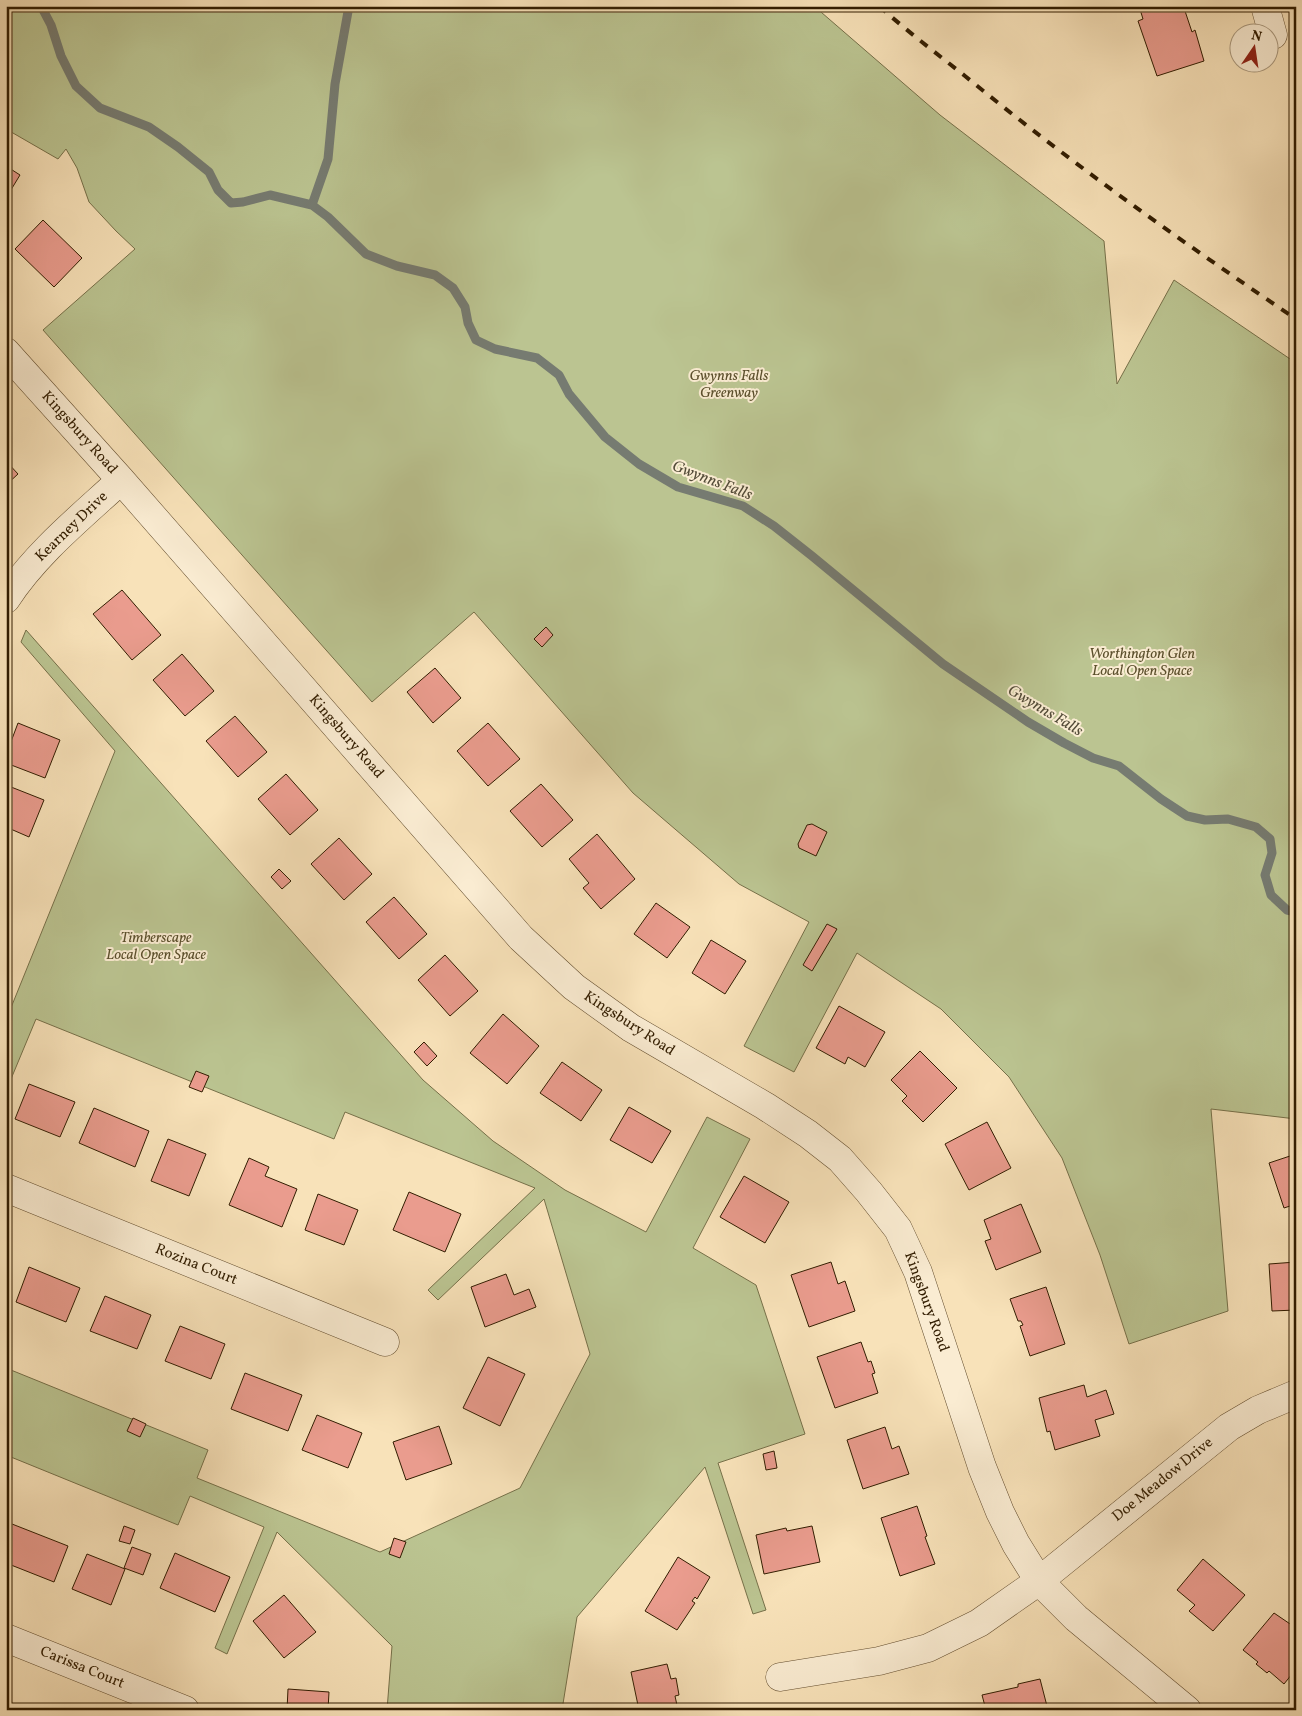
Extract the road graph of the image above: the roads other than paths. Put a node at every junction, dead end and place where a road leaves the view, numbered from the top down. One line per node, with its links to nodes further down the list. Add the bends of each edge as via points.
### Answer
1 (1264, 6): 2 (street)
2 (1269, 22)
3 (6, 352): 4 (street, Kingsbury Road)
4 (121, 480): 5 (street, Kearney Drive, via 59,537); 9 (street, Kingsbury Road, via 521,938 574,987 631,1028 808,1134 840,1159 869,1192 898,1229 918,1272 982,1467 1000,1512)
5 (6, 599)
6 (6, 1188): 7 (street, Rozina Court)
7 (385, 1342)
8 (1296, 1394): 9 (street, Doe Meadow Drive, via 1229,1427)
9 (1039, 1581): 11 (street, Doe Meadow Drive, via 980,1623 928,1648 879,1661); 13 (street, Kingsbury Road, via 1076,1618)
10 (6, 1638): 12 (street, Carissa Court)
11 (780, 1677)
12 (185, 1710)
13 (1187, 1710)

